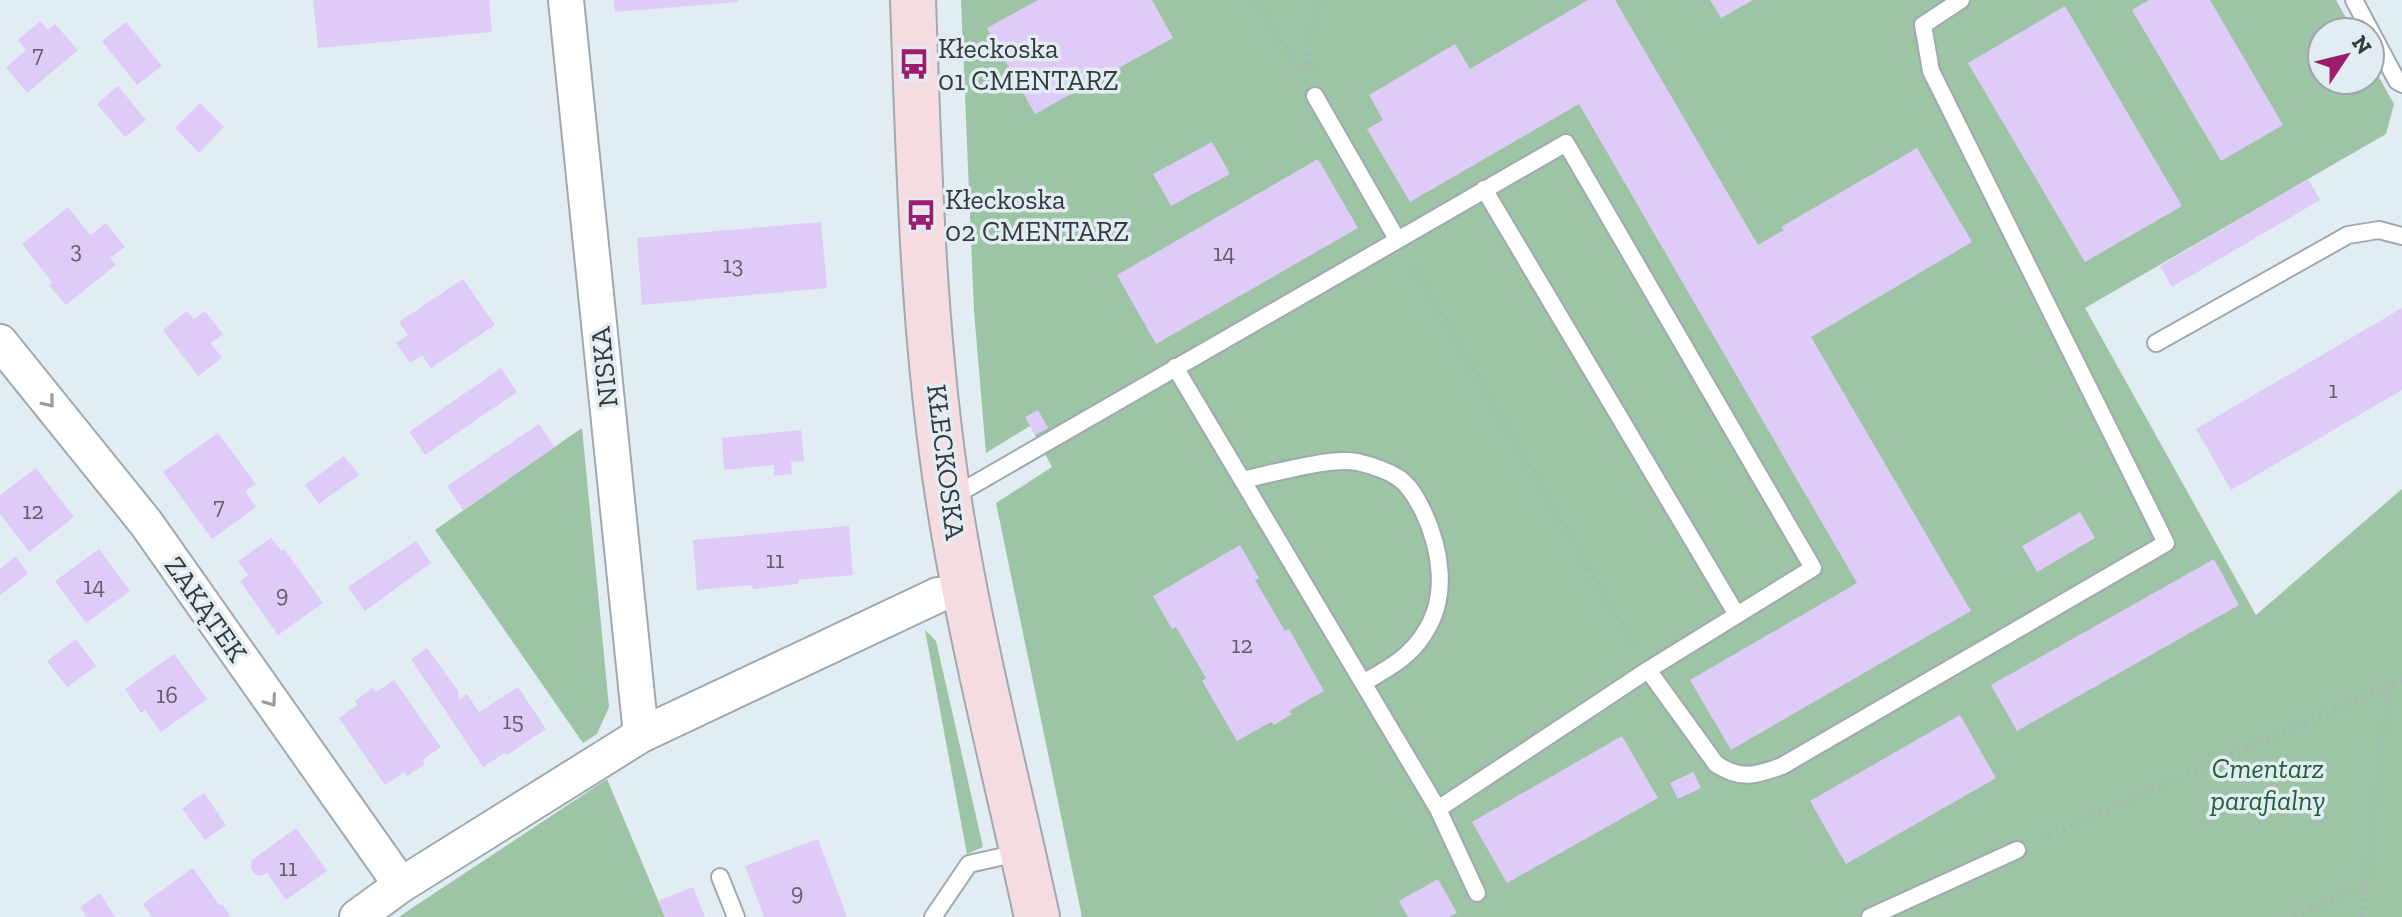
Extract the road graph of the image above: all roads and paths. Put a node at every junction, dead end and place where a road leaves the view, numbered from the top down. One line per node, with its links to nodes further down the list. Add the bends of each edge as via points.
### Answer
1 (566, 0): 23 (street, NISKA)
2 (913, 0): 16 (main road, KŁECKOSKA, via 927,307)
3 (1255, 0): 8 (path)
4 (1322, 0): 8 (path, via 1306,44)
5 (1961, 0): 19 (lane, via 1923,25 1931,71 2166,543 1782,766 1757,775 1731,774 1716,764)
6 (2354, 0): 7 (lane)
7 (2402, 84)
8 (1315, 96): 11 (lane)
9 (1484, 189): 11 (lane); 18 (lane); 18 (lane, via 1566,143 1813,568)
10 (2402, 236): 13 (lane, via 2379,230 2348,235)
11 (1397, 239): 14 (lane); 19 (path)
12 (0, 342): 28 (street, ZAKĄTEK, one-way to 28, via 146,523)
13 (2156, 343)
14 (1175, 367): 15 (lane); 16 (lane)
15 (1242, 480): 21 (lane); 21 (lane, via 1310,465 1354,462 1399,478 1416,497 1438,558 1435,613 1403,660)
16 (949, 499): 26 (main road, KŁECKOSKA, via 964,592)
17 (938, 595): 23 (street)
18 (1737, 615): 19 (lane)
19 (1648, 670): 24 (lane)
20 (2402, 680): 22 (path)
21 (1363, 683): 24 (lane)
22 (2389, 686): 25 (path); 29 (path)
23 (641, 735): 28 (street)
24 (1438, 809): 30 (lane)
25 (2017, 850): 35 (lane)
26 (1023, 852): 33 (lane, via 969,864); 34 (main road, KŁECKOSKA)
27 (720, 877): 32 (lane)
28 (401, 885): 31 (street)
29 (2365, 885): 36 (path); 37 (path)
30 (1477, 893)
31 (357, 917)
32 (736, 917)
33 (933, 917)
34 (1037, 917)
35 (1870, 917)
36 (2295, 917)
37 (2362, 917)

